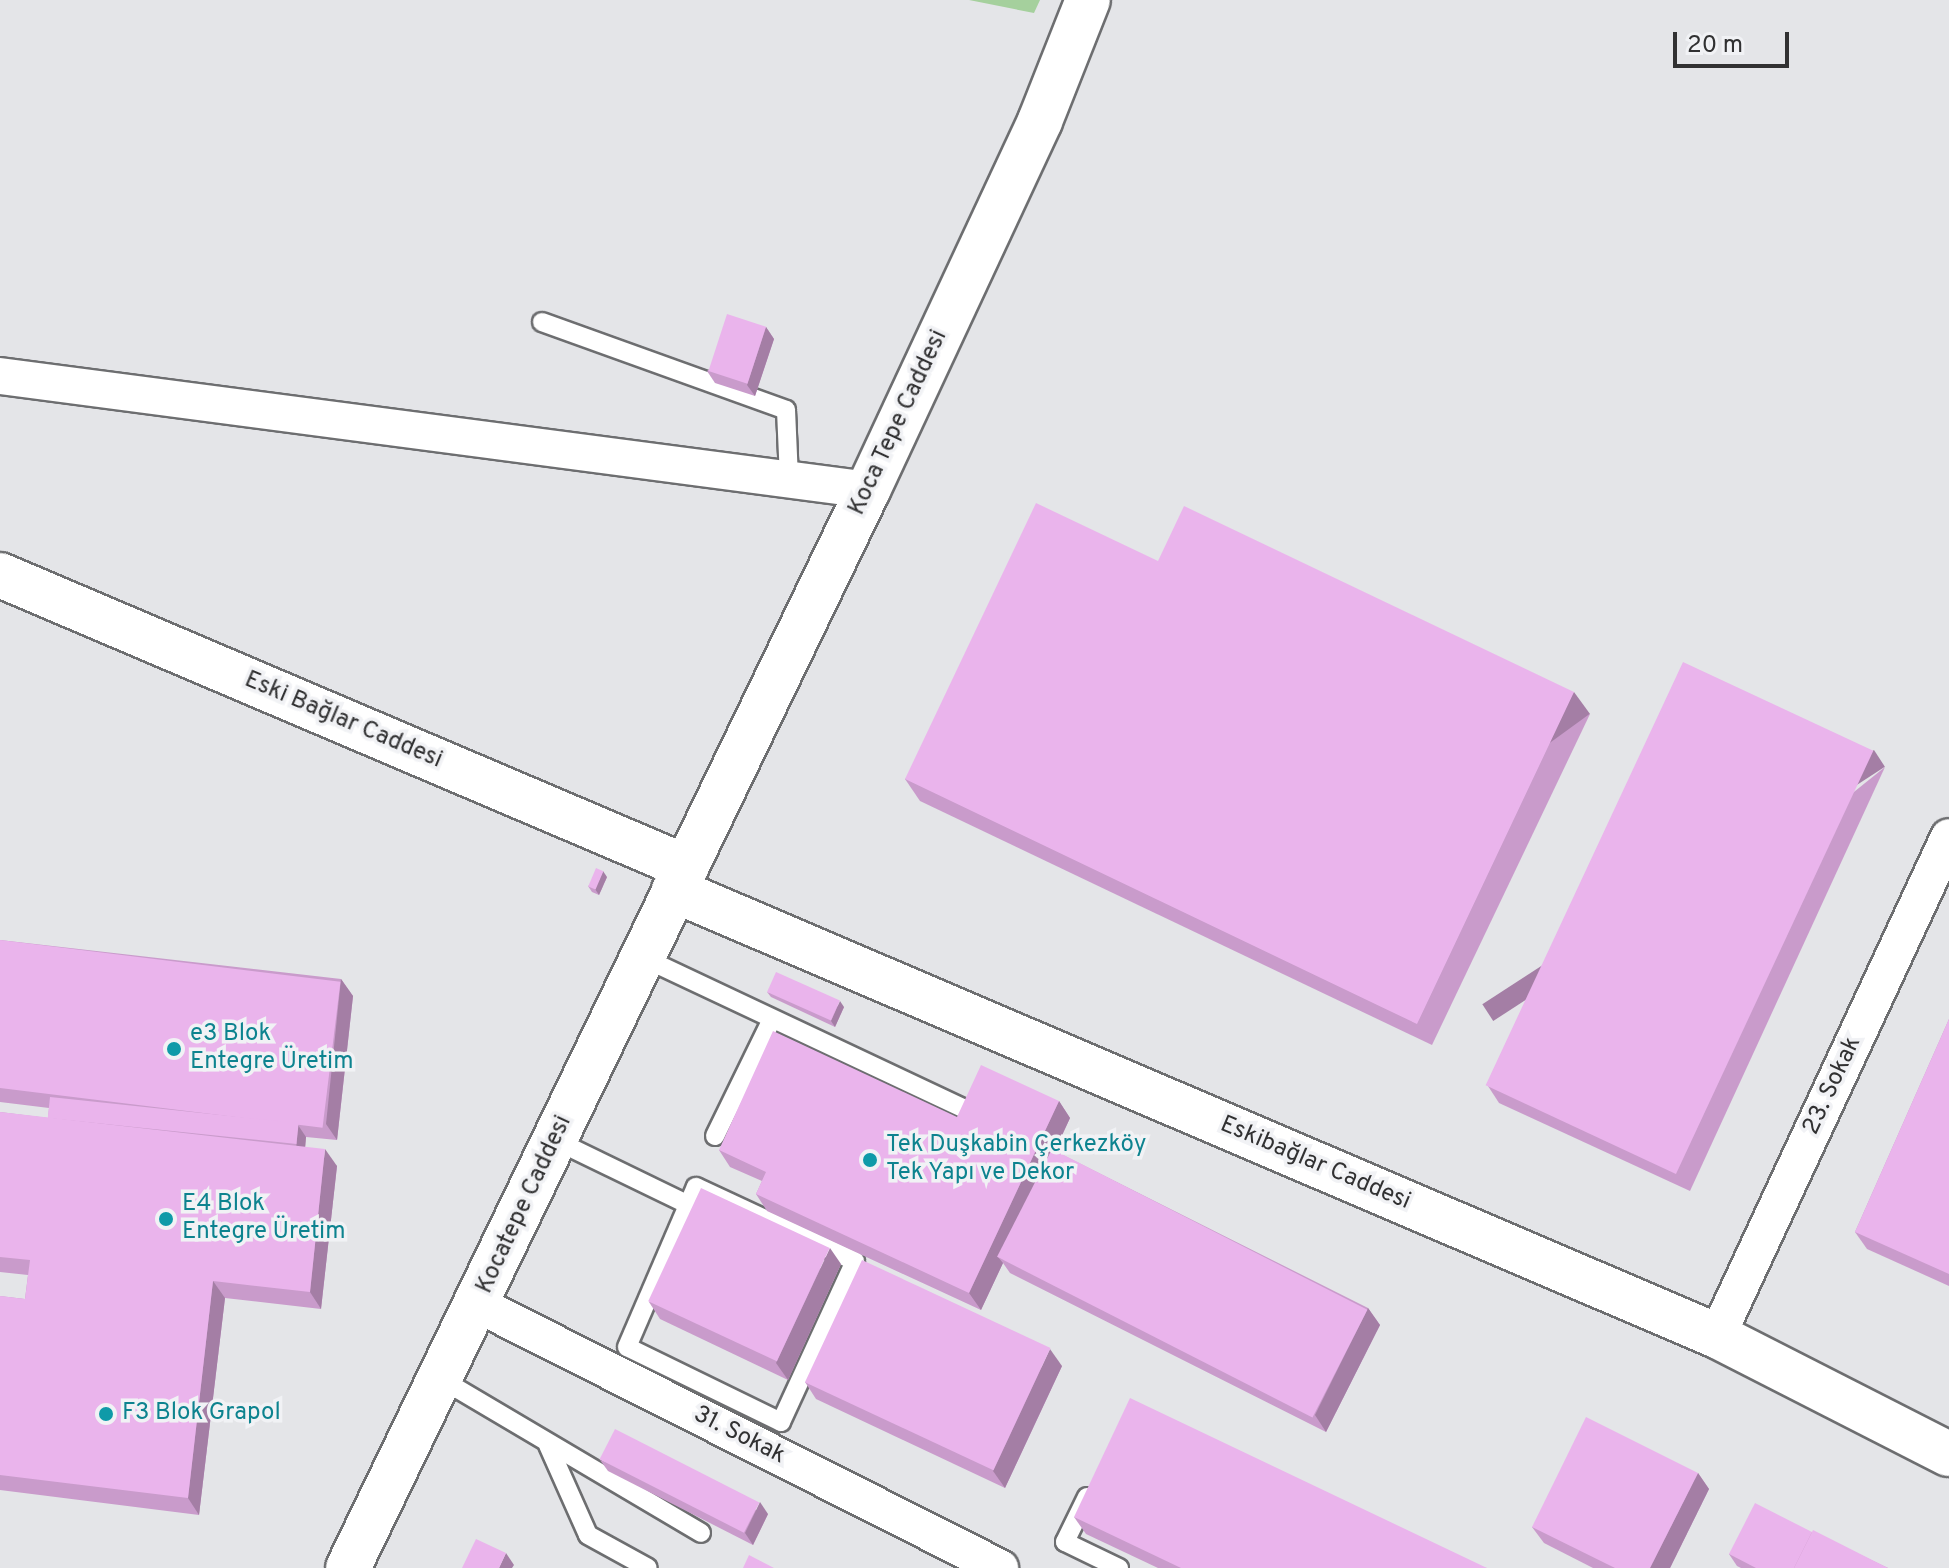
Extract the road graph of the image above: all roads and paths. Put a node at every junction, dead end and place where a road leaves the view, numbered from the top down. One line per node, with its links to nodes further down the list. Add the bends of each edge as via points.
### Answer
1 (1088, 0): 5 (street, Koca Tepe Caddesi, via 1040,121)
2 (542, 322): 4 (lane, via 786,410)
3 (0, 376): 4 (street)
4 (789, 480): 5 (street)
5 (868, 490): 8 (street, Koca Tepe Caddesi)
6 (0, 575): 8 (street, Eski Bağlar Caddesi)
7 (1949, 837): 16 (street, 23. Sokak)
8 (686, 865): 9 (street, Kocatepe Caddesi); 16 (street, Eskibağlar Caddesi)
9 (642, 957): 10 (lane); 13 (street, Kocatepe Caddesi)
10 (772, 1019): 11 (lane); 12 (lane)
11 (961, 1107)
12 (715, 1136)
13 (555, 1140): 14 (lane); 15 (street, Kocatepe Caddesi)
14 (689, 1205): 14 (lane, via 627,1347 781,1422 855,1261 696,1187)
15 (477, 1304): 17 (street, Kocatepe Caddesi); 24 (street, 31. Sokak)
16 (1717, 1336): 19 (street, Eskibağlar Caddesi)
17 (441, 1379): 18 (lane); 22 (street, Kocatepe Caddesi)
18 (548, 1445): 21 (lane); 23 (lane, via 588,1535)
19 (1949, 1454)
20 (1093, 1484): 25 (lane, via 1065,1542)
21 (701, 1533)
22 (348, 1568)
23 (648, 1568)
24 (1000, 1568)
25 (1119, 1568)

